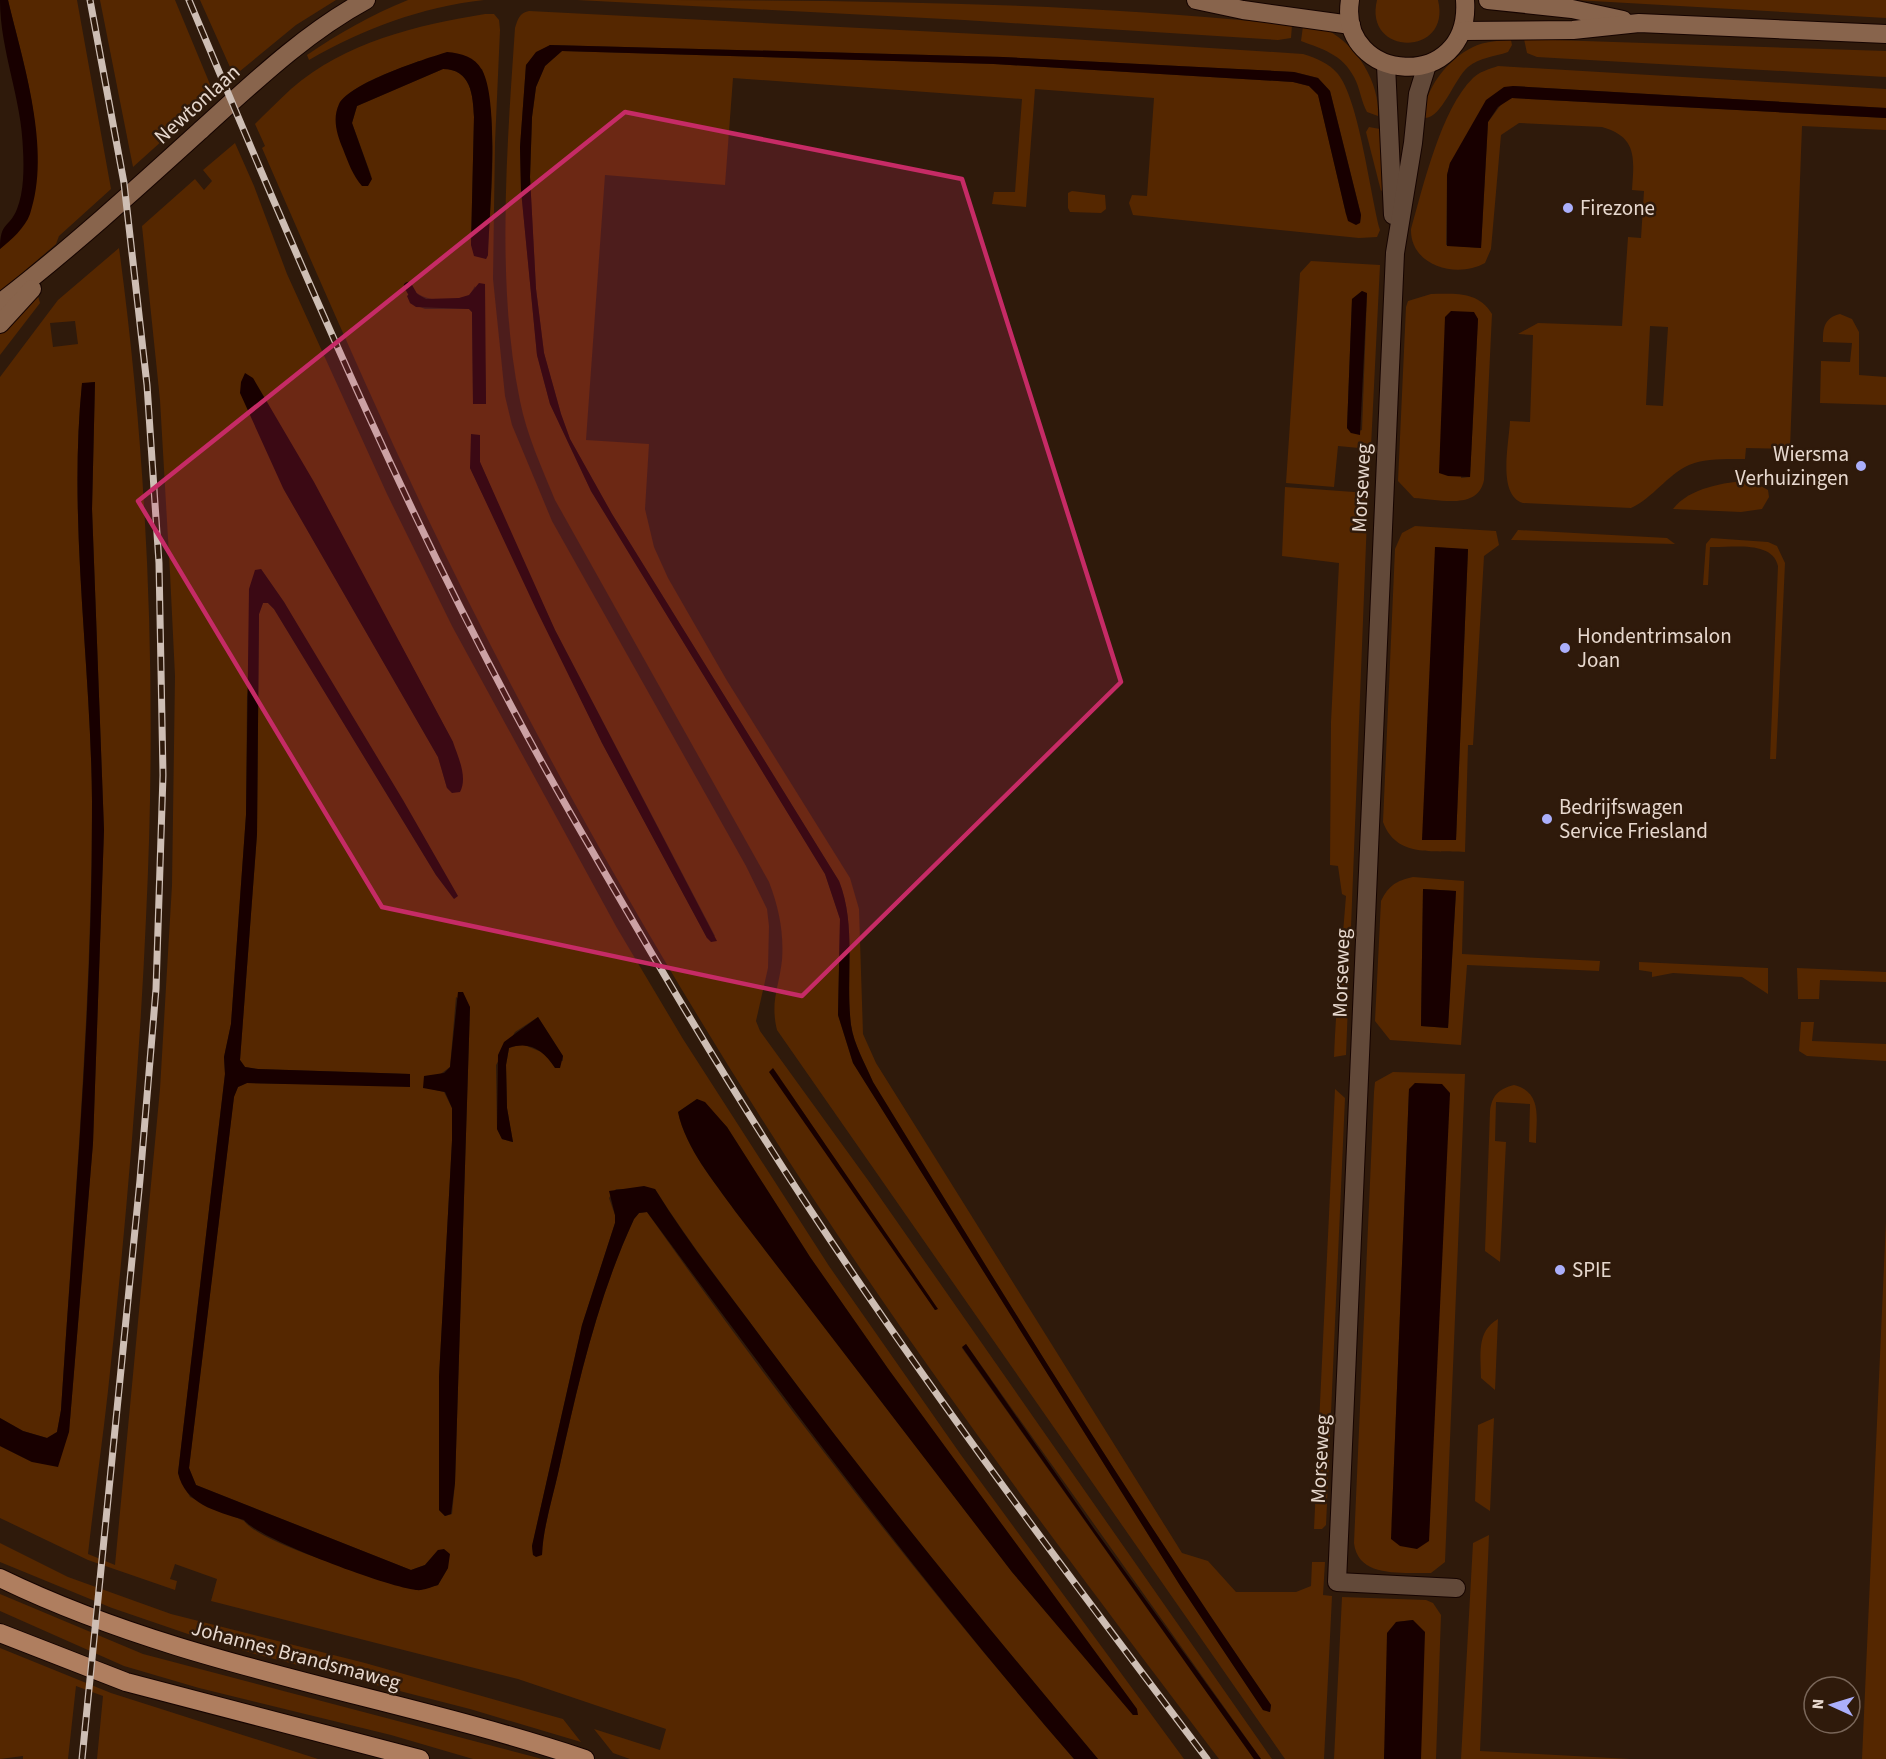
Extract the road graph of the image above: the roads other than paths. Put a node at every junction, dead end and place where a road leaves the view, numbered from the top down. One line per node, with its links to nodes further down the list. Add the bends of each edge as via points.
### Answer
1 (366, 0): 13 (street, Newtonlaan, via 344,12 267,71)
2 (1196, 0): 7 (street)
3 (1350, 0): 7 (street)
4 (1465, 0): 8 (street)
5 (1488, 0): 6 (street, via 1572,9)
6 (1639, 23): 8 (street, via 1573,30); 9 (street)
7 (1351, 25): 10 (street, via 1364,49)
8 (1462, 31): 11 (street, via 1454,46)
9 (1886, 34)
10 (1386, 65): 11 (street, via 1406,69); 12 (street, Morseweg)
11 (1427, 65): 12 (street, Morseweg, via 1418,94)
12 (1395, 247): 17 (street, Morseweg, via 1337,1582)
13 (65, 251): 14 (street, Newtonlaan); 15 (street, Newtonlaan)
14 (0, 303)
15 (0, 324)
16 (0, 1578): 20 (main road, Johannes Brandsmaweg, via 125,1631 195,1653 444,1717)
17 (1456, 1588)
18 (0, 1633): 19 (main road, via 126,1682)
19 (420, 1759)
20 (585, 1759)

